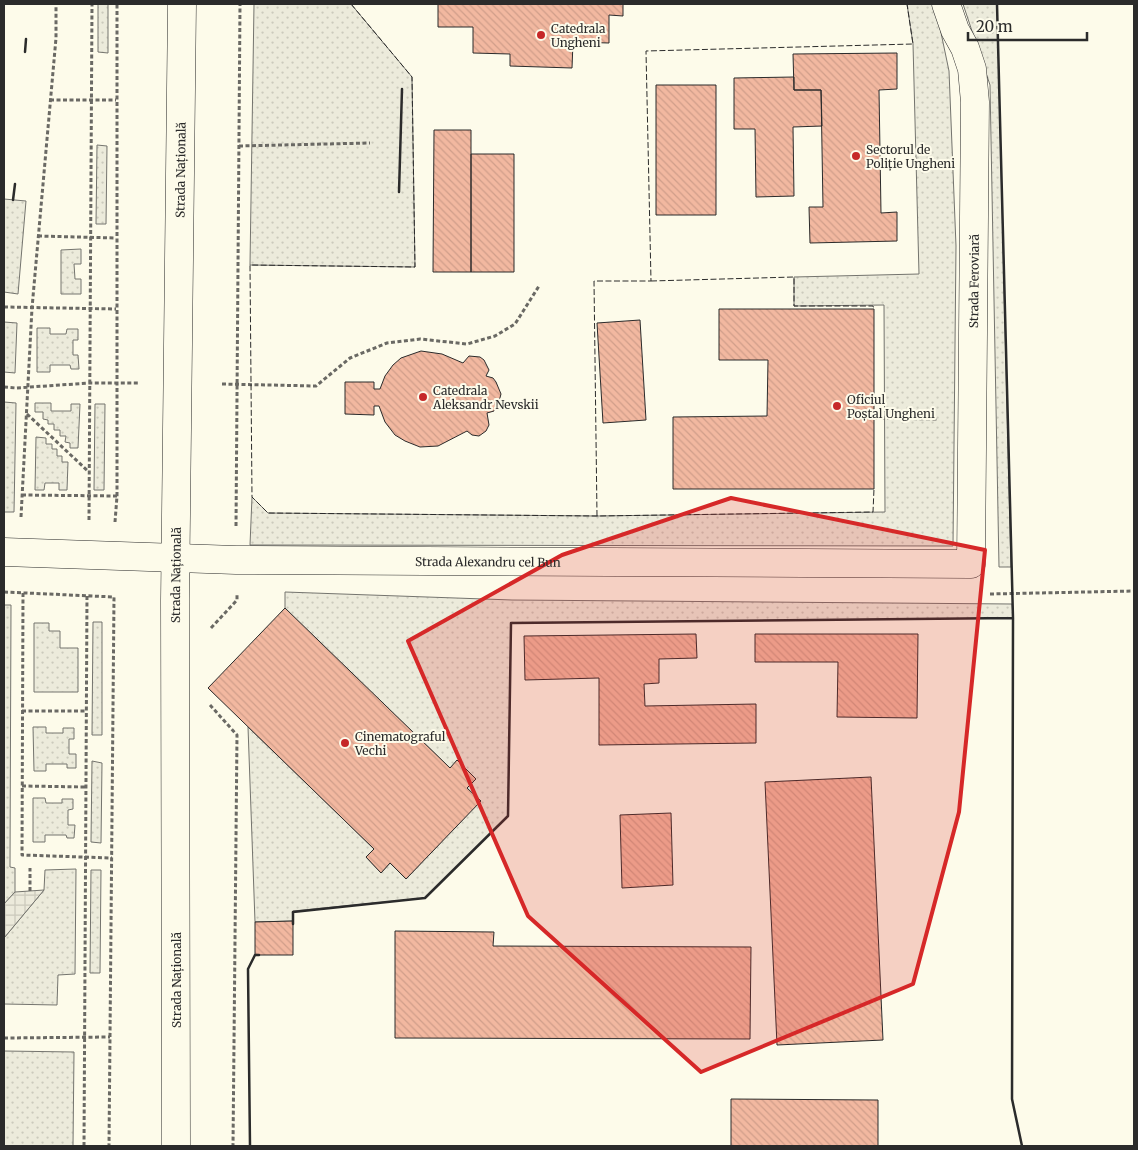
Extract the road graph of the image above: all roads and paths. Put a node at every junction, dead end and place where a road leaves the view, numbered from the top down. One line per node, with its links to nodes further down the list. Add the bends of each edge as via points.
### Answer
1 (56, 4): 7 (path)
2 (92, 4): 8 (path)
3 (117, 4): 9 (path)
4 (182, 4): 39 (street, Strada Națională)
5 (240, 4): 11 (path)
6 (946, 4): 29 (street, Strada Feroviară, via 972,69 975,102)
7 (50, 100): 8 (path); 12 (path)
8 (92, 100): 9 (path); 13 (path)
9 (116, 100): 14 (path)
10 (370, 143): 11 (path)
11 (239, 146): 24 (path)
12 (38, 236): 13 (path); 17 (path)
13 (91, 237): 14 (path); 18 (path)
14 (116, 238): 19 (path)
15 (539, 286): 24 (path, via 515,324 495,336 467,344 420,339 387,343 350,358 316,386)
16 (4, 307): 17 (path)
17 (32, 308): 18 (path); 26 (path)
18 (91, 309): 19 (path); 20 (path)
19 (116, 309): 21 (path)
20 (90, 383): 21 (path); 26 (path); 30 (path)
21 (116, 384): 22 (path); 33 (path)
22 (138, 384)
23 (222, 384): 24 (path)
24 (237, 384): 37 (path)
25 (4, 387): 26 (path)
26 (28, 387): 27 (path)
27 (26, 414): 30 (path); 31 (path)
28 (874, 418): 29 (path)
29 (972, 419): 40 (street, Strada Feroviară)
30 (90, 473): 32 (path)
31 (22, 495): 32 (path); 34 (path)
32 (90, 496): 33 (path); 35 (path)
33 (117, 496): 36 (path)
34 (21, 520)
35 (90, 522)
36 (115, 524)
37 (236, 528)
38 (4, 552): 39 (street, Strada Alexandru cel Bun)
39 (176, 558): 40 (street, Strada Alexandru cel Bun); 62 (street, Strada Națională)
40 (971, 564)
41 (1134, 591): 45 (path)
42 (4, 592): 43 (path)
43 (23, 592): 46 (path); 49 (path)
44 (237, 593): 47 (path, via 238,600)
45 (1022, 594)
46 (87, 595): 50 (path); 54 (path, via 114,597)
47 (204, 634)
48 (207, 702): 63 (path, via 237,735)
49 (22, 711): 50 (path); 51 (path)
50 (86, 711): 52 (path)
51 (22, 786): 52 (path); 53 (path, via 22,855)
52 (86, 787): 53 (path)
53 (86, 857): 54 (path); 57 (path)
54 (112, 858): 58 (path)
55 (30, 868): 56 (path)
56 (30, 891)
57 (84, 1036): 58 (path); 59 (path); 60 (path)
58 (110, 1037): 61 (path)
59 (4, 1038)
60 (84, 1146)
61 (109, 1146)
62 (176, 1146)
63 (233, 1146)

